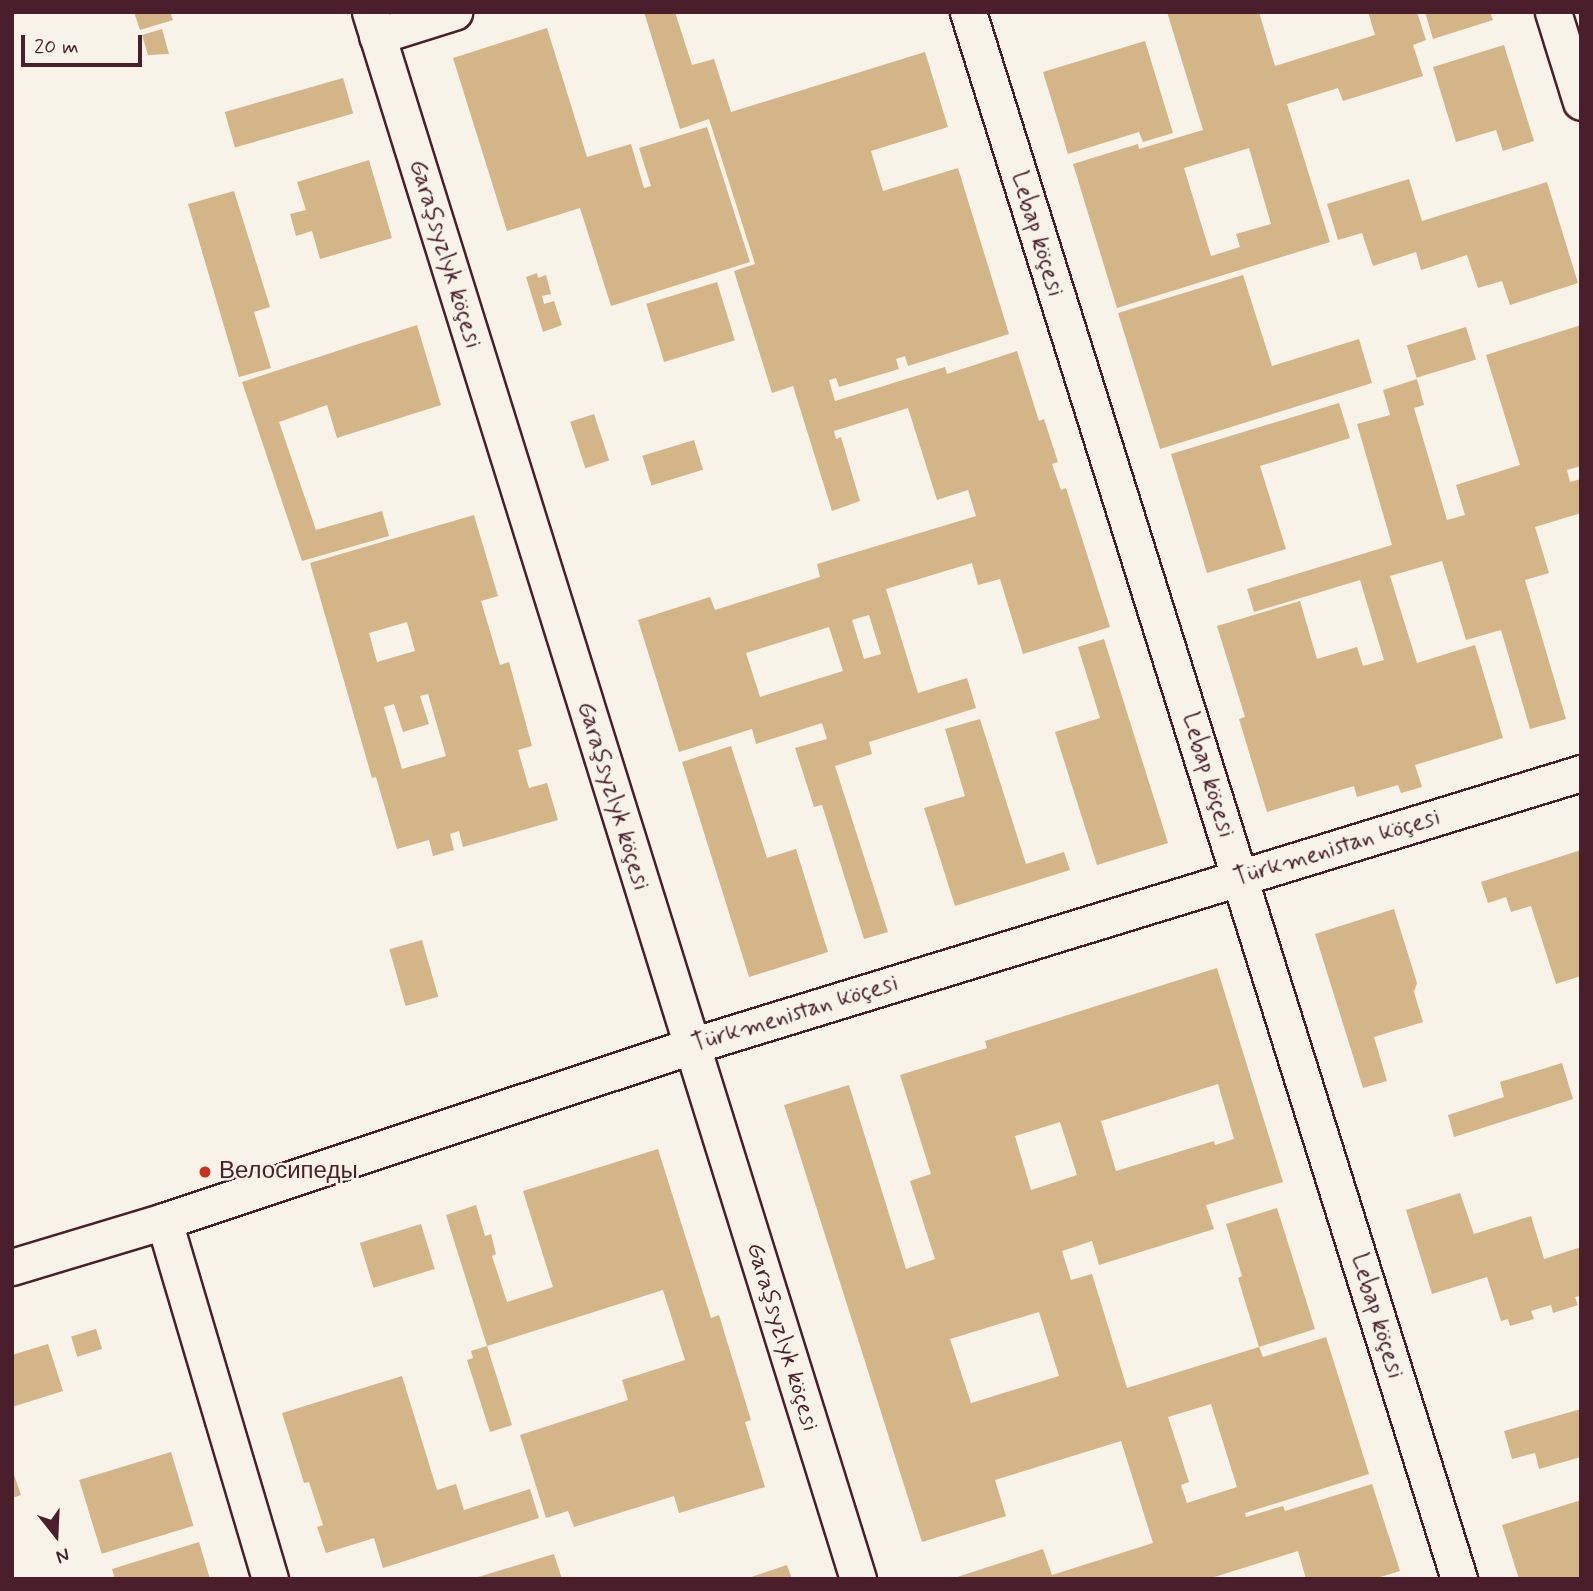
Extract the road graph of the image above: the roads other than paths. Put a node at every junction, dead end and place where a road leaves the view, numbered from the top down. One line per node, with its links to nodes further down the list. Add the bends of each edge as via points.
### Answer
1 (454, 12): 4 (street)
2 (968, 12): 7 (street, Lebap köçesi)
3 (1553, 12): 5 (street)
4 (374, 24): 8 (street, Garaşsyzlyk köçesi)
5 (1581, 102)
6 (1581, 773): 7 (street, Türkmenistan köçesi)
7 (1240, 878): 8 (street, Türkmenistan köçesi); 13 (street, Lebap köçesi)
8 (691, 1046): 9 (street, Türkmenistan köçesi); 12 (street, Garaşsyzlyk köçesi)
9 (163, 1221): 10 (street, Türkmenistan köçesi); 11 (street)
10 (12, 1267)
11 (270, 1579)
12 (858, 1579)
13 (1458, 1579)

